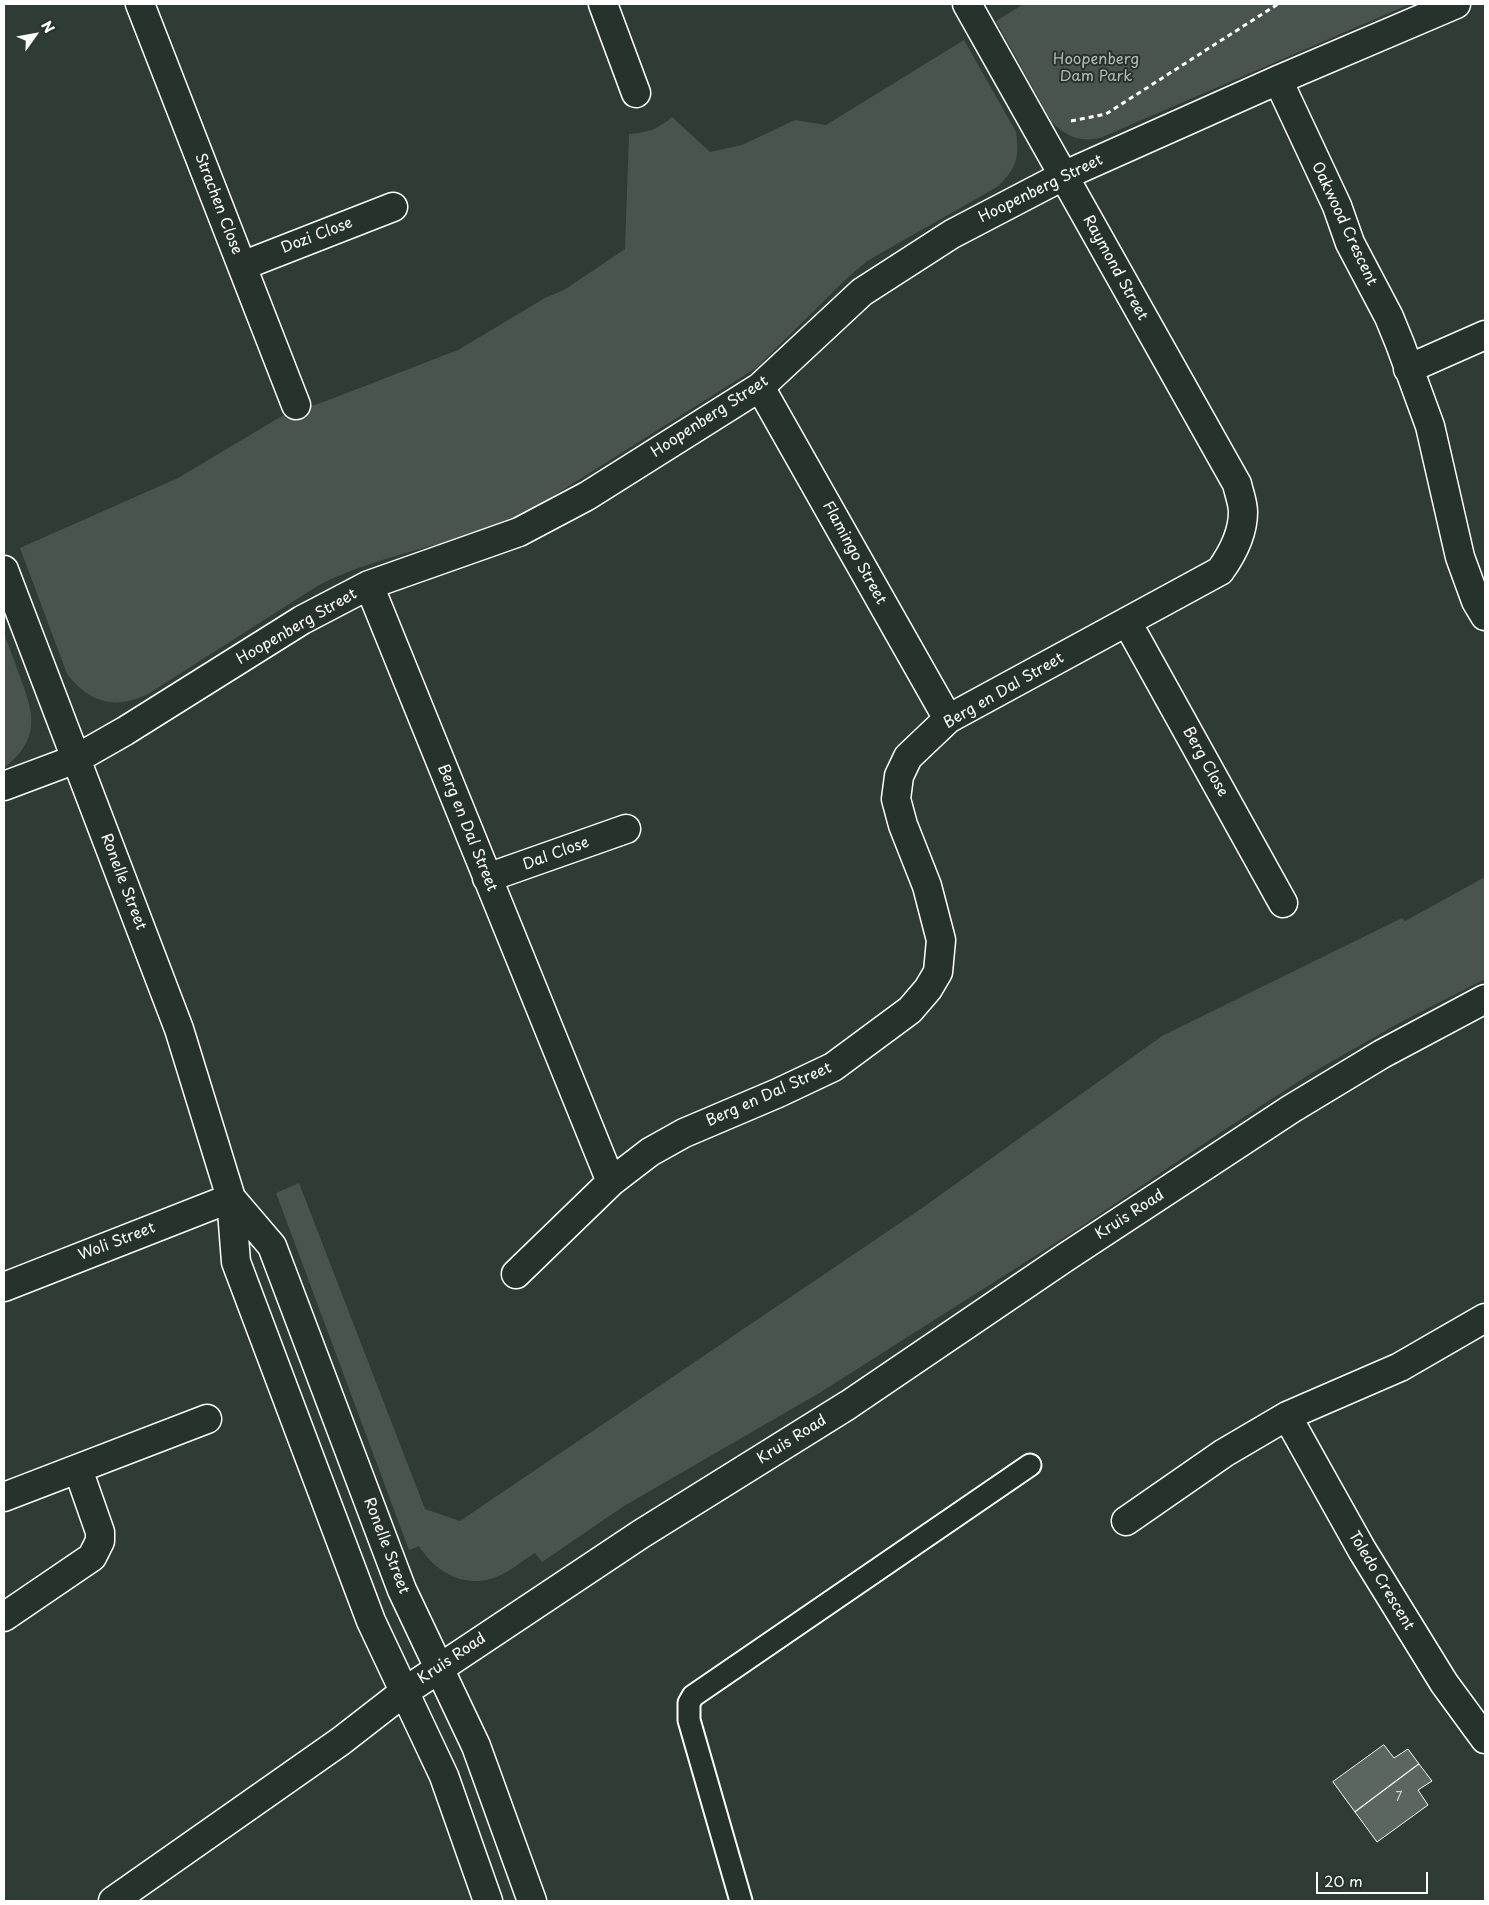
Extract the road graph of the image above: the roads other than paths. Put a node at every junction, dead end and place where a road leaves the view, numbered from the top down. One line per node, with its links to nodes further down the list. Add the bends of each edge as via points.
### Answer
1 (140, 4): 9 (street, Strachen Close)
2 (603, 4): 6 (street)
3 (967, 4): 7 (street, Raymond Street)
4 (1456, 4): 5 (street, Hoopenberg Street)
5 (1278, 80): 7 (street, Hoopenberg Street); 11 (street, Oakwood Crescent, via 1337,206 1350,243 1389,317)
6 (636, 93)
7 (1063, 176): 12 (street, Hoopenberg Street, via 952,234 862,292); 14 (street, Raymond Street, via 1237,484 1243,511)
8 (392, 207): 9 (street, Dozi Close)
9 (242, 266): 13 (street, Strachen Close)
10 (1485, 335): 11 (street)
11 (1408, 368): 17 (street, Oakwood Crescent, via 1430,426 1460,557)
12 (760, 387): 16 (street, Hoopenberg Street, via 587,496 519,532); 19 (street, Flamingo Street)
13 (296, 405)
14 (1239, 538): 18 (street, Berg en Dal Street, via 1220,570)
15 (4, 570): 20 (street, Ronelle Street)
16 (369, 586): 20 (street, Hoopenberg Street, via 302,620); 23 (street, Berg en Dal Street)
17 (1485, 616)
18 (1127, 622): 19 (street, Berg en Dal Street); 24 (street, Berg Close)
19 (948, 719): 26 (street, Berg en Dal Street, via 908,757 896,799 927,886 941,940 938,972 928,989 910,1010 833,1067 684,1133 650,1152)
20 (76, 759): 21 (street, Hoopenberg Street); 27 (street, Ronelle Street, via 179,1029)
21 (4, 786)
22 (626, 829): 23 (street, Dal Close)
23 (487, 878): 26 (street, Berg en Dal Street)
24 (1283, 903)
25 (1485, 999): 38 (street, Kruis Road, via 1382,1054 1291,1109 856,1400 641,1534)
26 (612, 1182): 28 (street, Berg en Dal Street)
27 (231, 1198): 29 (street, Woli Street); 38 (street, Ronelle Street, via 272,1246 402,1590); 39 (street, Ronelle Street, via 236,1262 370,1621)
28 (516, 1274)
29 (4, 1287)
30 (1485, 1318): 31 (street, via 1400,1367)
31 (1287, 1416): 36 (street, via 1224,1453); 40 (street, Toledo Crescent, via 1382,1583 1444,1683)
32 (207, 1419): 34 (street)
33 (1030, 1465): 44 (lane, via 694,1696 689,1703 689,1720)
34 (78, 1469): 35 (street); 37 (street, via 100,1532 97,1549 85,1562)
35 (4, 1497)
36 (1126, 1521)
37 (4, 1617)
38 (439, 1668): 39 (street, Kruis Road); 43 (street, Ronelle Street, via 476,1746)
39 (404, 1692): 41 (street, Kruis Road, via 341,1741); 42 (street, Ronelle Street, via 444,1776)
40 (1485, 1739)
41 (113, 1901)
42 (488, 1901)
43 (532, 1901)
44 (741, 1901)

